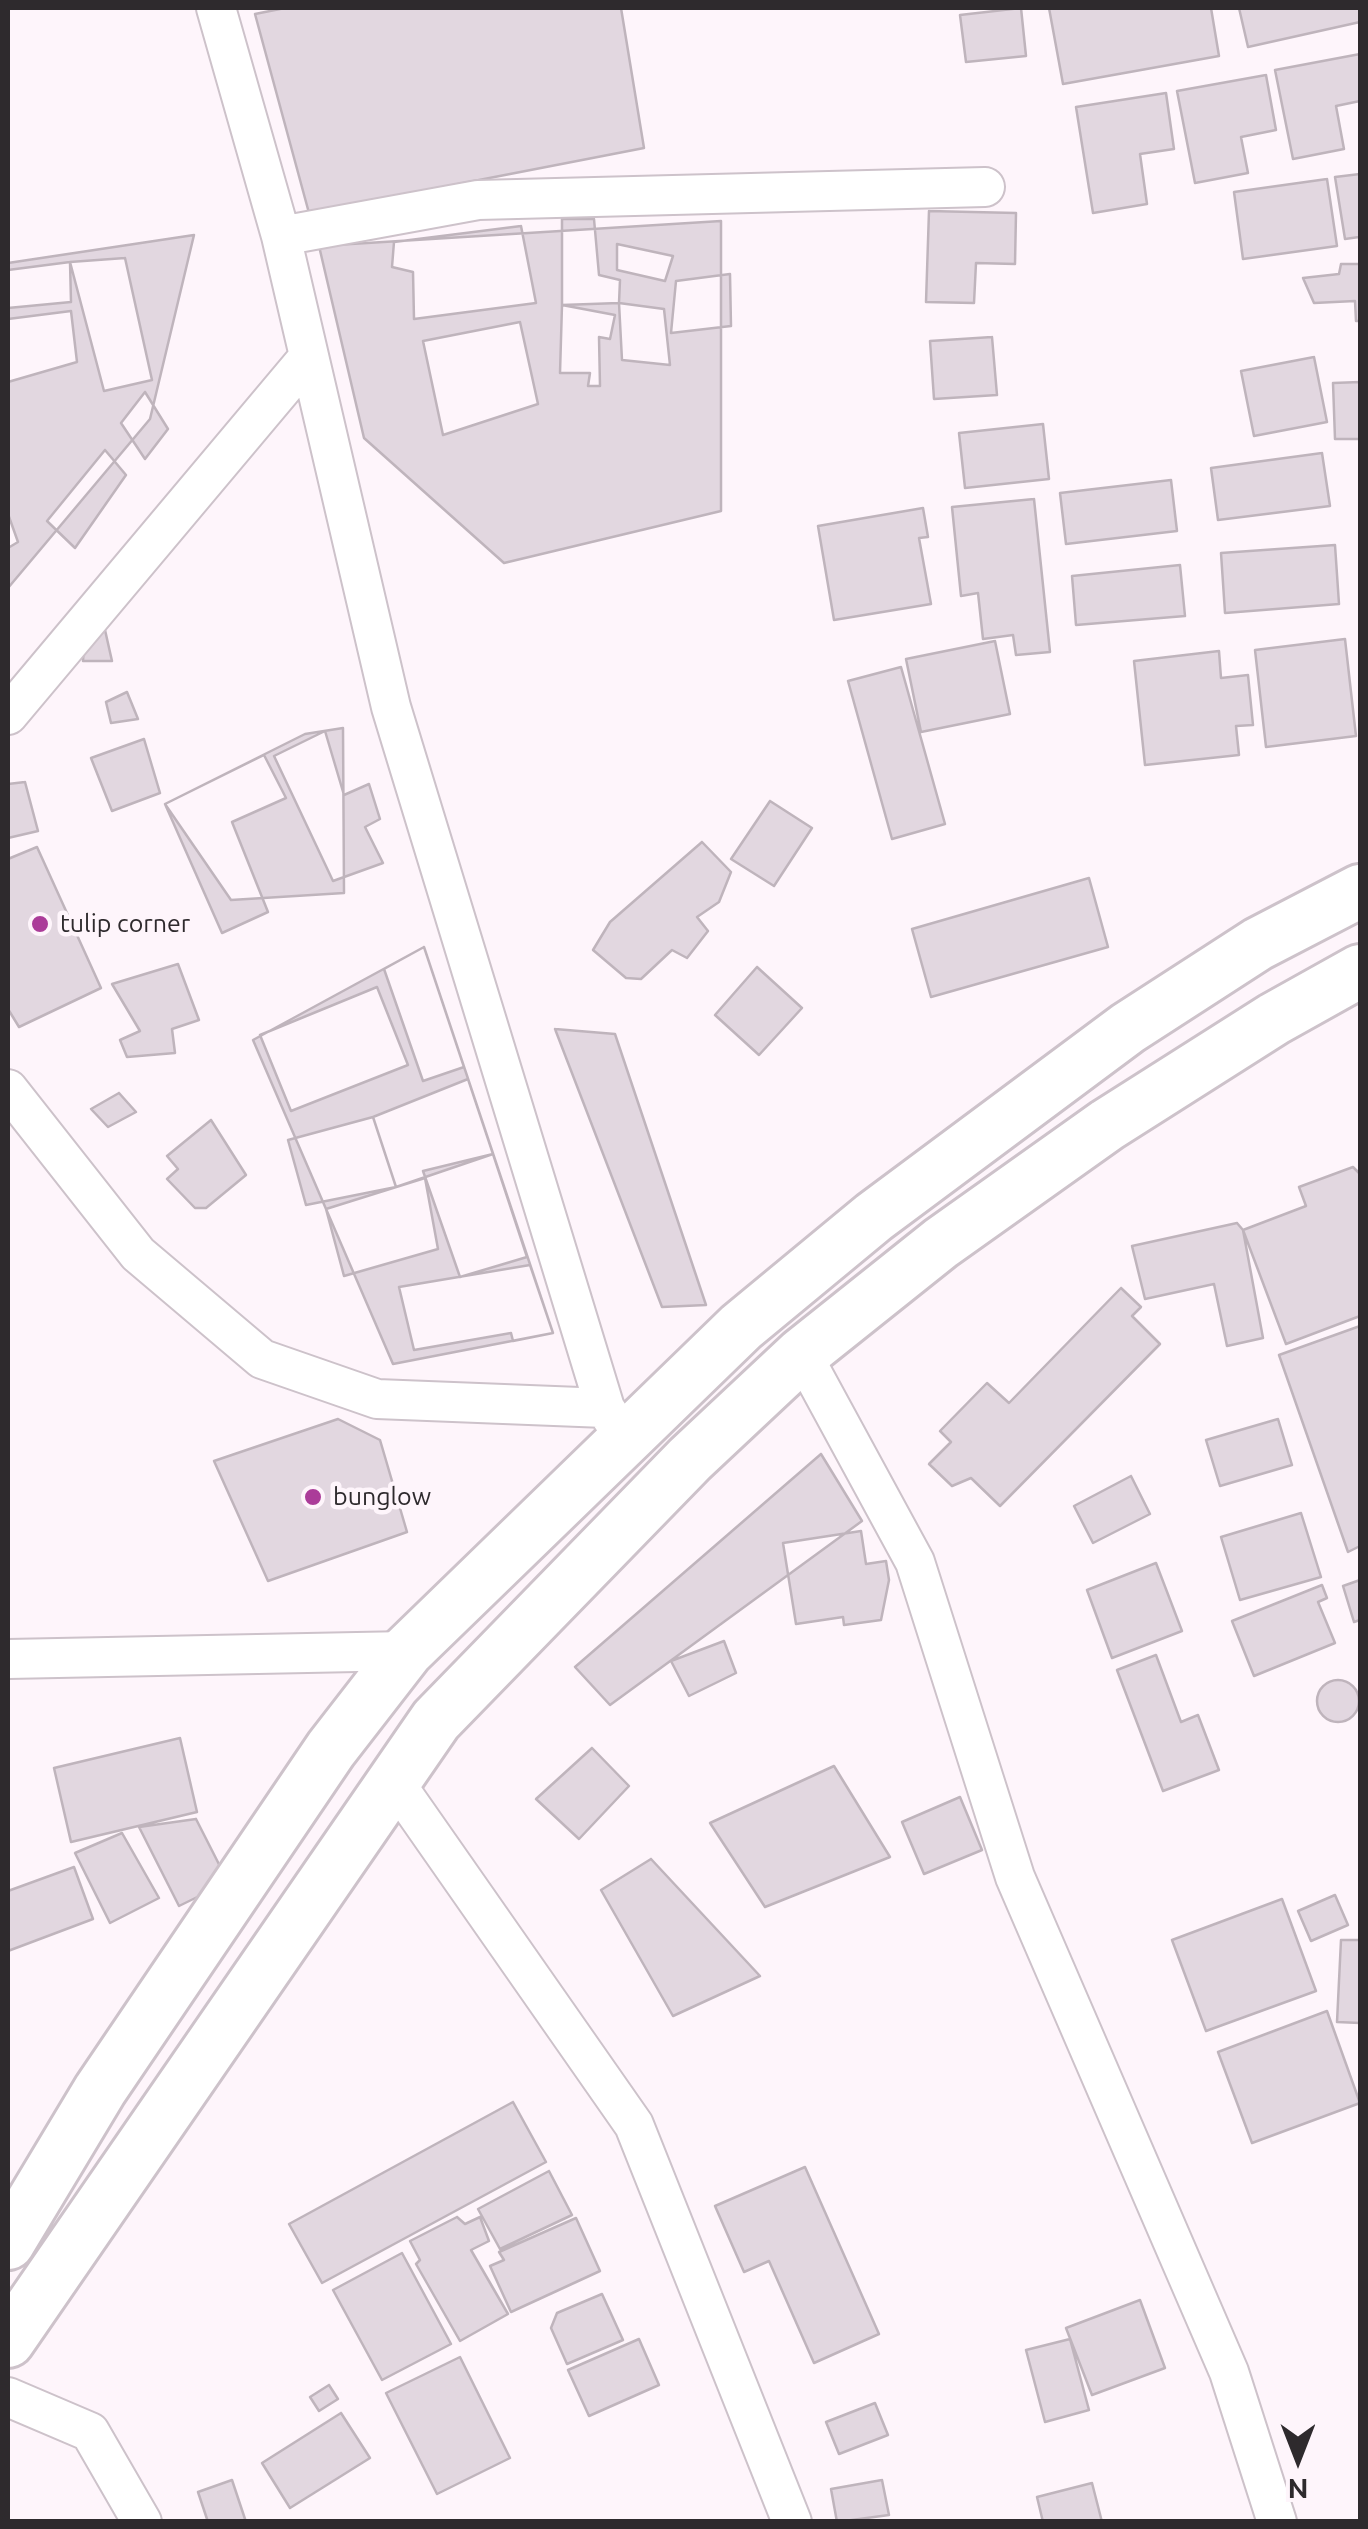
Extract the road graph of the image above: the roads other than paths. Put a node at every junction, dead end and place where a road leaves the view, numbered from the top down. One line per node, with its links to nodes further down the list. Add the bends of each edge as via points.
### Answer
1 (216, 8): 3 (street)
2 (985, 187): 3 (street, via 478,200)
3 (281, 236): 4 (street)
4 (307, 359): 5 (street); 10 (street, via 391,707)
5 (8, 715)
6 (1360, 891): 10 (main road, via 1258,944 1064,1075)
7 (1360, 972): 9 (main road, via 1107,1124 941,1242)
8 (8, 1089): 10 (street, via 138,1254 262,1359 377,1399)
9 (802, 1354): 13 (main road, via 436,1720); 19 (street, via 915,1562 1015,1877 1229,2372)
10 (615, 1422): 11 (main road)
11 (406, 1651): 12 (street); 14 (main road, via 331,1749 100,2090)
12 (8, 1659)
13 (393, 1780): 15 (main road); 18 (street, via 634,2125)
14 (8, 2243)
15 (8, 2340)
16 (8, 2396): 17 (street, via 90,2432)
17 (142, 2522)
18 (792, 2522)
19 (1276, 2522)

